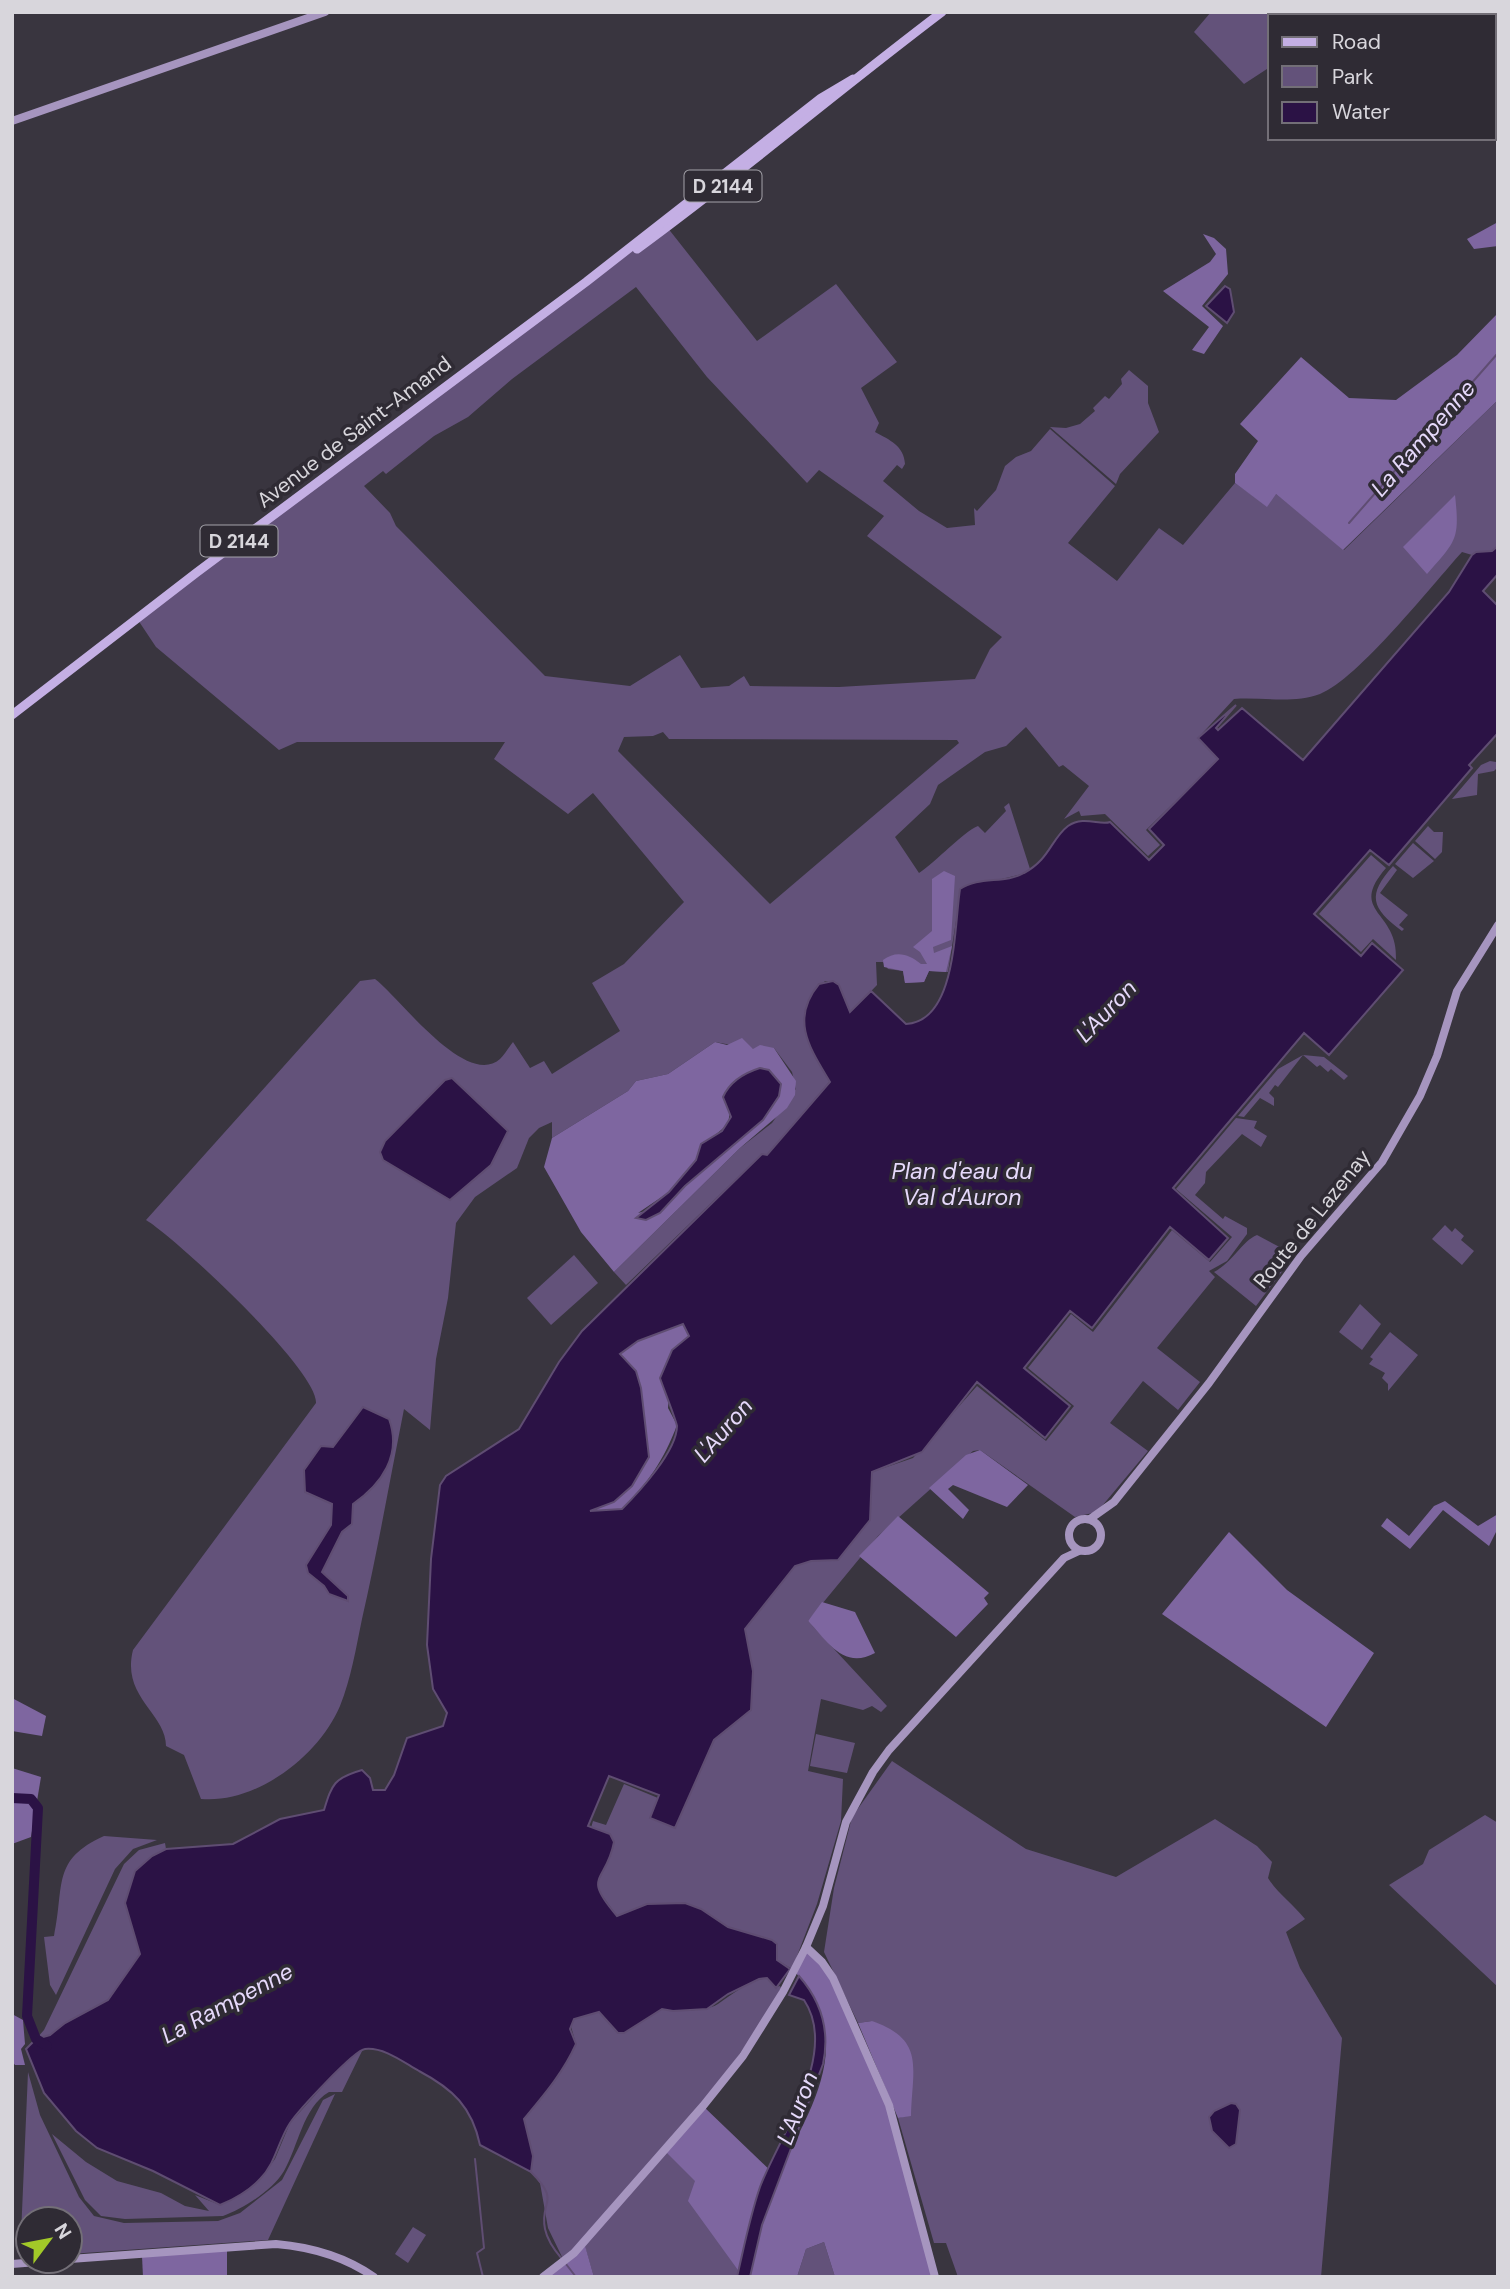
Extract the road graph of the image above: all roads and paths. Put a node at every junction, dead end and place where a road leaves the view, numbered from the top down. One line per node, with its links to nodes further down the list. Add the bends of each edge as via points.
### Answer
1 (325, 12): 4 (street)
2 (942, 12): 3 (main road, Avenue de Saint-Amand / D 2144)
3 (853, 79): 5 (main road, Avenue de Saint-Amand / D 2144, via 826,94); 6 (main road, Avenue de Saint-Amand / D 2144)
4 (12, 121)
5 (732, 166): 6 (main road); 7 (main road, Avenue de Saint-Amand / D 2144)
6 (739, 175): 7 (main road, Avenue de Saint-Amand / D 2144)
7 (703, 195): 8 (main road, Avenue de Saint-Amand / D 2144)
8 (12, 715)
9 (1498, 925): 10 (street, Route de Lazenay, via 1457,990 1420,1096 1382,1162 1301,1256 1204,1389)
10 (1108, 1509): 11 (street, Route de Lazenay); 12 (street, Route de Lazenay)
11 (1090, 1519): 12 (street); 13 (street, via 1073,1524)
12 (1100, 1528): 14 (street, via 1098,1545 1088,1552)
13 (1070, 1541): 14 (street); 15 (street)
14 (1079, 1550): 15 (street)
15 (1064, 1558): 16 (street, via 873,1772 846,1822 823,1906)
16 (806, 1947): 19 (street, via 743,2056 574,2253); 20 (street, via 833,1978 890,2105)
17 (84, 2258): 18 (street, via 276,2244 333,2255)
18 (374, 2277)
19 (543, 2277)
20 (935, 2277)

